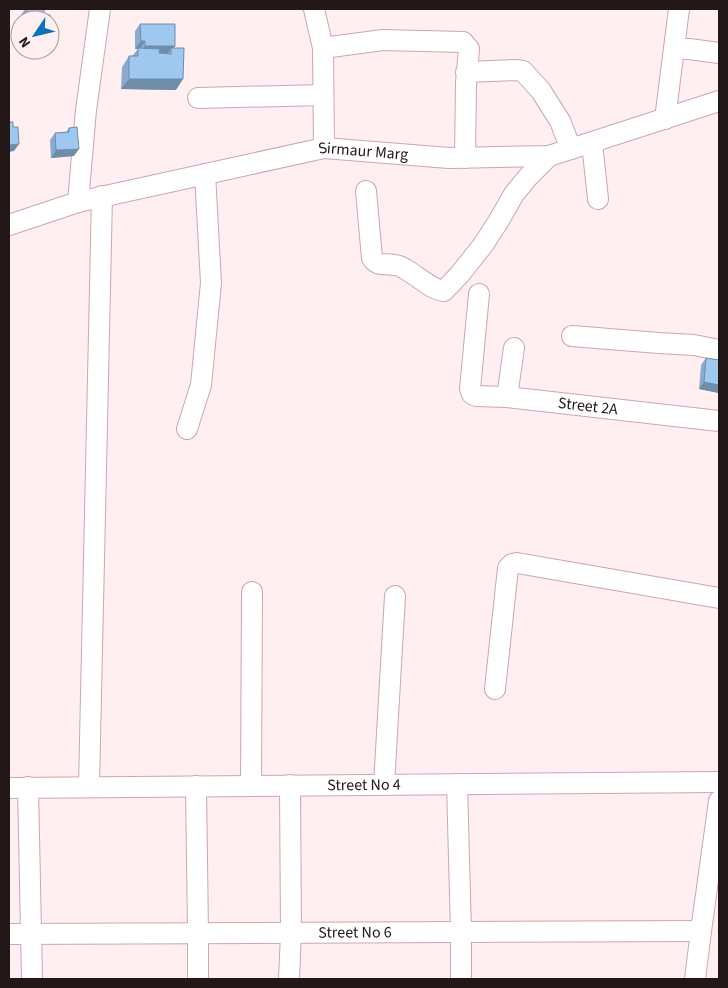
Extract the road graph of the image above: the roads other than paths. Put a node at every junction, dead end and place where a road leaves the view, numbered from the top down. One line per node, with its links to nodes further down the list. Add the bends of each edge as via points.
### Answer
1 (100, 9): 21 (street)
2 (314, 9): 4 (street)
3 (678, 9): 5 (street)
4 (322, 48): 7 (street, via 383,40 463,42 469,49); 8 (street)
5 (674, 49): 6 (street); 11 (street)
6 (719, 53)
7 (466, 72): 14 (street, via 523,71 541,91 560,121); 16 (street)
8 (323, 95): 9 (street); 13 (street)
9 (198, 98)
10 (719, 101): 11 (street, Sirmaur Marg)
11 (665, 119): 12 (street, Sirmaur Marg)
12 (592, 143): 14 (street, Sirmaur Marg); 20 (street)
13 (324, 148): 16 (street, Sirmaur Marg); 17 (street, Sirmaur Marg)
14 (572, 149): 15 (street, Sirmaur Marg)
15 (549, 156): 16 (street, Sirmaur Marg); 18 (street, via 514,194 483,245 444,291 404,268 374,261)
16 (465, 158)
17 (205, 174): 19 (street, Sirmaur Marg); 29 (street, via 211,283 201,384)
18 (366, 191)
19 (102, 196): 21 (street, Sirmaur Marg); 40 (street)
20 (598, 198)
21 (78, 202): 22 (street, Sirmaur Marg)
22 (9, 225)
23 (479, 294): 27 (street, Street 2A, via 470,389 476,396)
24 (572, 336): 26 (street, via 694,345)
25 (514, 348): 27 (street)
26 (719, 350)
27 (507, 397): 28 (street, Street 2A)
28 (719, 422)
29 (187, 428)
30 (252, 592): 39 (street)
31 (395, 596): 37 (street)
32 (719, 598): 33 (street, via 512,564 508,568)
33 (495, 689)
34 (719, 782): 35 (street, Street No 4)
35 (457, 784): 37 (street, Street No 4); 43 (street)
36 (290, 785): 37 (street, Street No 4); 39 (street, Street No 4); 45 (street)
37 (384, 785)
38 (196, 786): 39 (street, Street No 4); 40 (street, Street No 4); 48 (street)
39 (250, 786)
40 (89, 787): 41 (street, Street No 4)
41 (18, 788): 47 (street)
42 (719, 801): 44 (street)
43 (461, 932): 44 (street, Street No 6); 45 (street, Street No 6); 52 (street)
44 (700, 932): 53 (street)
45 (292, 933): 48 (street, Street No 6); 51 (street)
46 (9, 934): 47 (street, Street No 6)
47 (30, 934): 48 (street, Street No 6); 49 (street)
48 (198, 934): 50 (street)
49 (32, 979)
50 (198, 979)
51 (289, 979)
52 (461, 979)
53 (695, 979)

